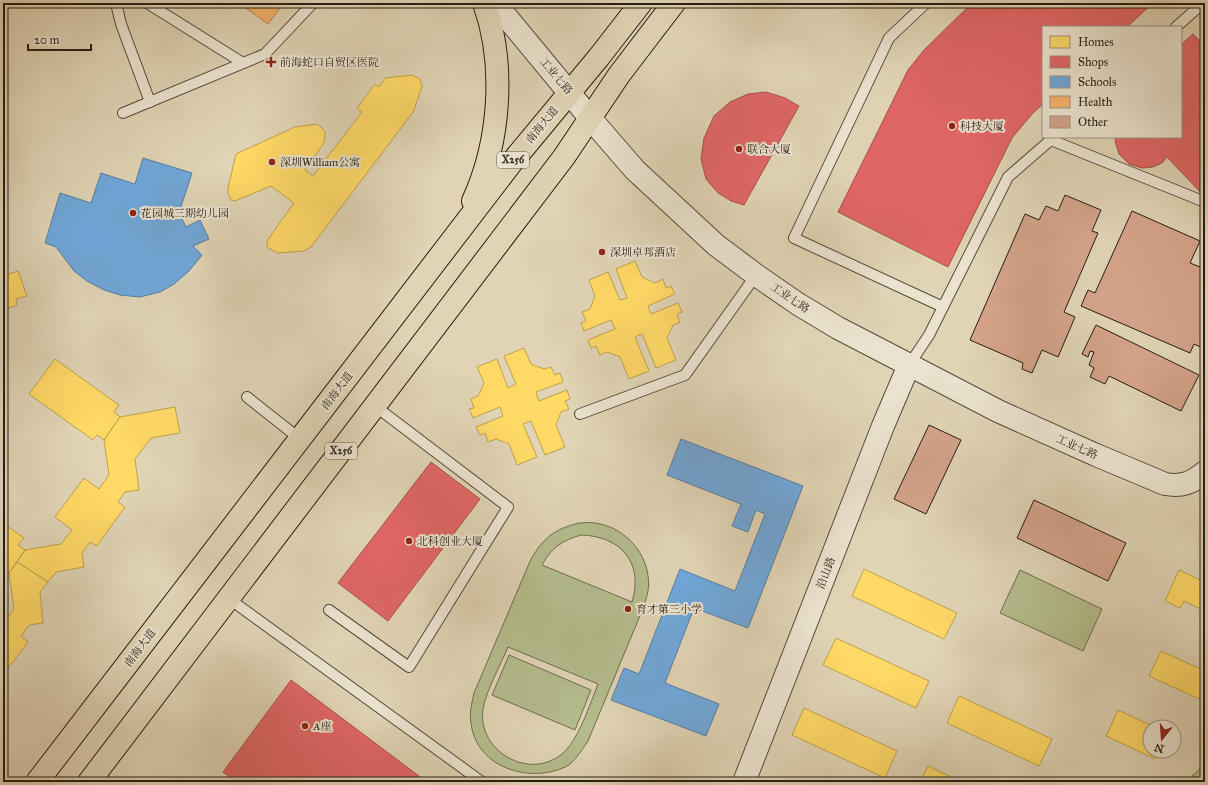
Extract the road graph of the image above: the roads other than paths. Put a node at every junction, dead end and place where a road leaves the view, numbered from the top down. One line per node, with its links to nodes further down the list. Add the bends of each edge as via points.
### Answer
1 (116, 3): 13 (lane, via 121,24)
2 (147, 3): 11 (lane)
3 (313, 3): 11 (lane, via 266,54)
4 (484, 3): 18 (main road, via 495,50 498,88 494,131 482,182)
5 (495, 3): 12 (street, 工业七路)
6 (641, 3): 12 (main road, 南海大道 / X256)
7 (674, 3): 15 (main road, X256, via 623,69)
8 (926, 3): 20 (lane, via 889,38 794,238)
9 (1203, 3): 10 (lane)
10 (1177, 26)
11 (243, 63): 13 (lane)
12 (569, 92): 15 (street, 工业七路); 18 (main road, 南海大道 / X256)
13 (150, 102): 14 (lane)
14 (123, 113)
15 (590, 118): 19 (street, 工业七路, via 635,170 677,210 716,245); 23 (main road, X256, via 564,157)
16 (1052, 138): 17 (lane); 20 (lane, via 1008,177)
17 (1205, 202)
18 (460, 230): 25 (main road, 南海大道 / X256)
19 (756, 275): 21 (street, 工业七路, via 838,328); 24 (lane, via 685,375)
20 (943, 307): 21 (lane, via 929,335)
21 (909, 365): 26 (street, 工业七路, via 998,411 1165,484 1186,484); 32 (street, 沿山路)
22 (247, 397): 25 (lane)
23 (375, 406): 27 (main road, X256); 28 (lane, via 508,506 409,667)
24 (580, 414)
25 (300, 439): 29 (main road, 南海大道 / X256)
26 (1205, 472)
27 (228, 598): 30 (main road, X256); 31 (lane)
28 (329, 610)
29 (37, 782)
30 (89, 782)
31 (482, 782)
32 (744, 782)

